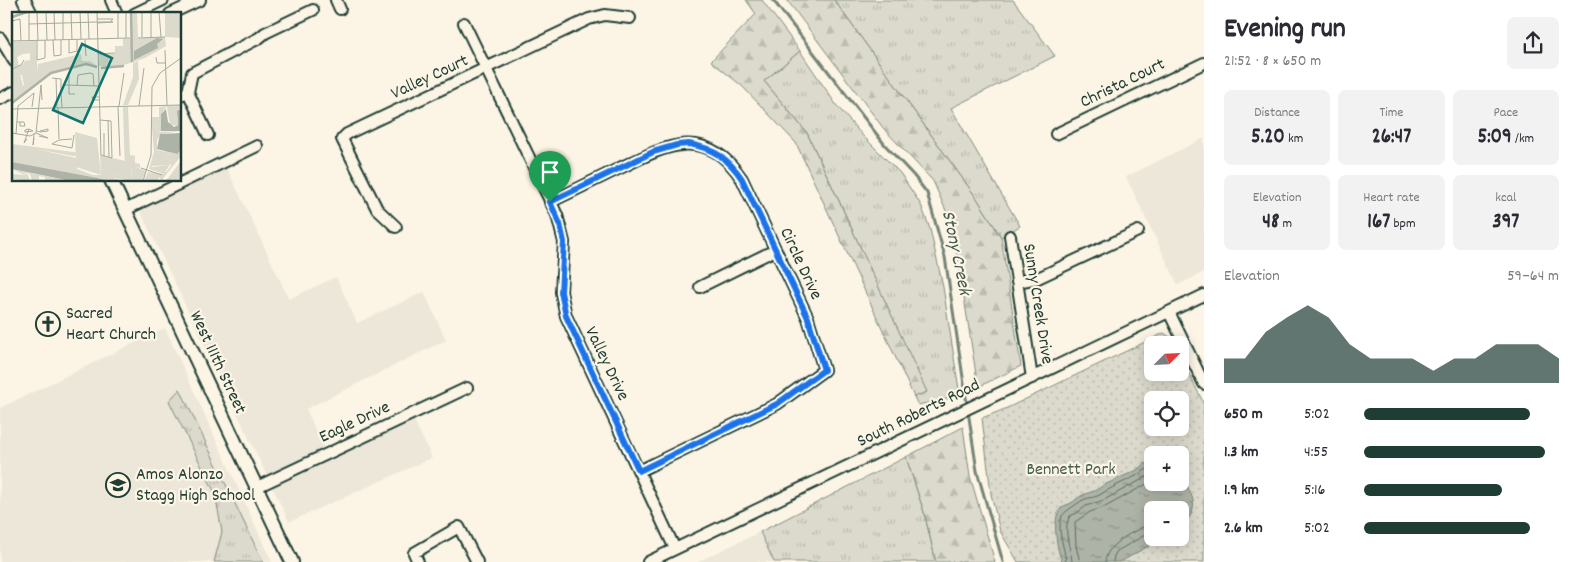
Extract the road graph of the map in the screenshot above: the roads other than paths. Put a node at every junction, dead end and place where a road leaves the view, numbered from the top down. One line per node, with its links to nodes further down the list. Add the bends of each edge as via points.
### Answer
1 (24, 0): 7 (main road)
2 (111, 0): 8 (street)
3 (163, 0): 9 (street)
4 (200, 0): 5 (street)
5 (175, 8)
6 (313, 10): 17 (street, via 192,73)
7 (30, 12)
8 (116, 12)
9 (138, 12)
10 (630, 18): 15 (street, Valley Court, via 605,15 589,19)
11 (464, 23): 15 (street, Valley Drive)
12 (0, 38): 13 (street)
13 (12, 59)
14 (1204, 63): 19 (street, Christa Court)
15 (486, 69): 23 (street, Valley Drive); 25 (street, Valley Court, via 342,139 377,209)
16 (12, 93): 18 (street)
17 (184, 93): 20 (street)
18 (0, 99)
19 (1056, 134)
20 (208, 135)
21 (257, 146): 24 (street)
22 (111, 181): 24 (main road, West 111th Street)
23 (550, 202): 28 (street, Circle Drive, via 665,147 700,146 719,155 737,171); 36 (street, Valley Drive, via 564,242 561,292 566,316)
24 (125, 210): 37 (main road, West 111th Street)
25 (396, 227)
26 (1138, 231): 29 (street, via 1038,278)
27 (1010, 236): 29 (street, Sunny Creek Drive)
28 (775, 250): 30 (street); 36 (street, Circle Drive, via 808,318 824,370 777,404)
29 (1017, 282): 33 (street, Sunny Creek Drive)
30 (700, 287)
31 (1204, 295): 32 (street, South Roberts Road)
32 (1169, 312): 33 (street, South Roberts Road); 34 (street)
33 (1032, 378): 38 (street, South Roberts Road)
34 (1204, 384)
35 (467, 388): 37 (street, Eagle Drive)
36 (639, 471): 38 (street, Valley Drive)
37 (257, 487): 39 (main road, West 111th Street)
38 (675, 549): 42 (street, South Roberts Road)
39 (292, 562)
40 (418, 562): 41 (street, via 414,554 459,527)
41 (477, 562)
42 (648, 562)

